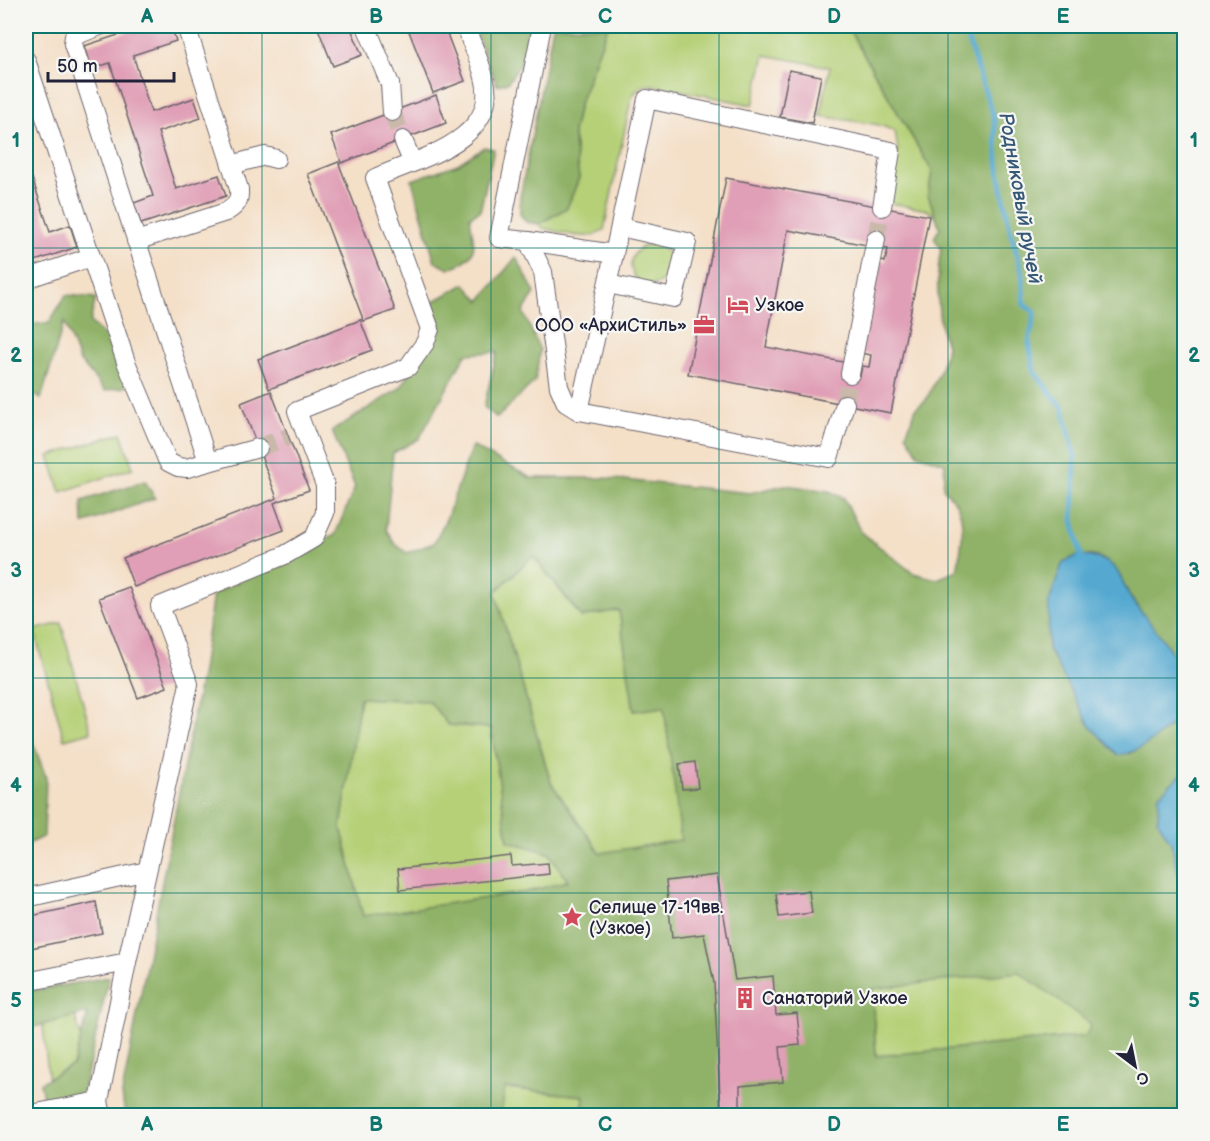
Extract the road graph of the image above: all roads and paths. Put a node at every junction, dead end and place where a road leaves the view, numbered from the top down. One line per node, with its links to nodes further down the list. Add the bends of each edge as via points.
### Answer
1 (100, 26): 15 (lane, via 77,33 73,44)
2 (186, 26): 11 (lane)
3 (366, 26): 7 (lane, via 390,84)
4 (465, 26): 10 (lane, via 485,79 485,109 472,132)
5 (542, 26): 16 (lane, via 499,238)
6 (26, 60): 18 (lane)
7 (392, 112)
8 (403, 140): 10 (lane)
9 (276, 159): 11 (lane, via 265,156)
10 (412, 162): 26 (lane, via 375,177 430,329 425,343 408,367 297,411 296,434 325,485 325,513 314,538 285,555 160,606 189,684)
11 (231, 165): 15 (lane, via 240,199 235,207)
12 (882, 207): 13 (lane, via 891,152 647,99)
13 (620, 227): 17 (lane); 20 (lane, via 687,242 674,298)
14 (876, 239): 21 (lane)
15 (136, 241): 25 (lane)
16 (528, 241): 17 (lane); 23 (lane, via 543,272 559,387 566,403)
17 (614, 254): 20 (lane)
18 (91, 257): 19 (lane); 25 (lane, via 126,362 168,462 187,468)
19 (26, 279)
20 (608, 284): 23 (lane)
21 (850, 374)
22 (845, 404): 23 (lane, via 829,458)
23 (579, 411)
24 (258, 448): 25 (lane)
25 (208, 462)
26 (147, 871): 27 (lane); 28 (lane)
27 (26, 898)
28 (127, 962): 29 (lane); 30 (lane)
29 (26, 982)
30 (100, 1108): 31 (lane)
31 (26, 1115)

